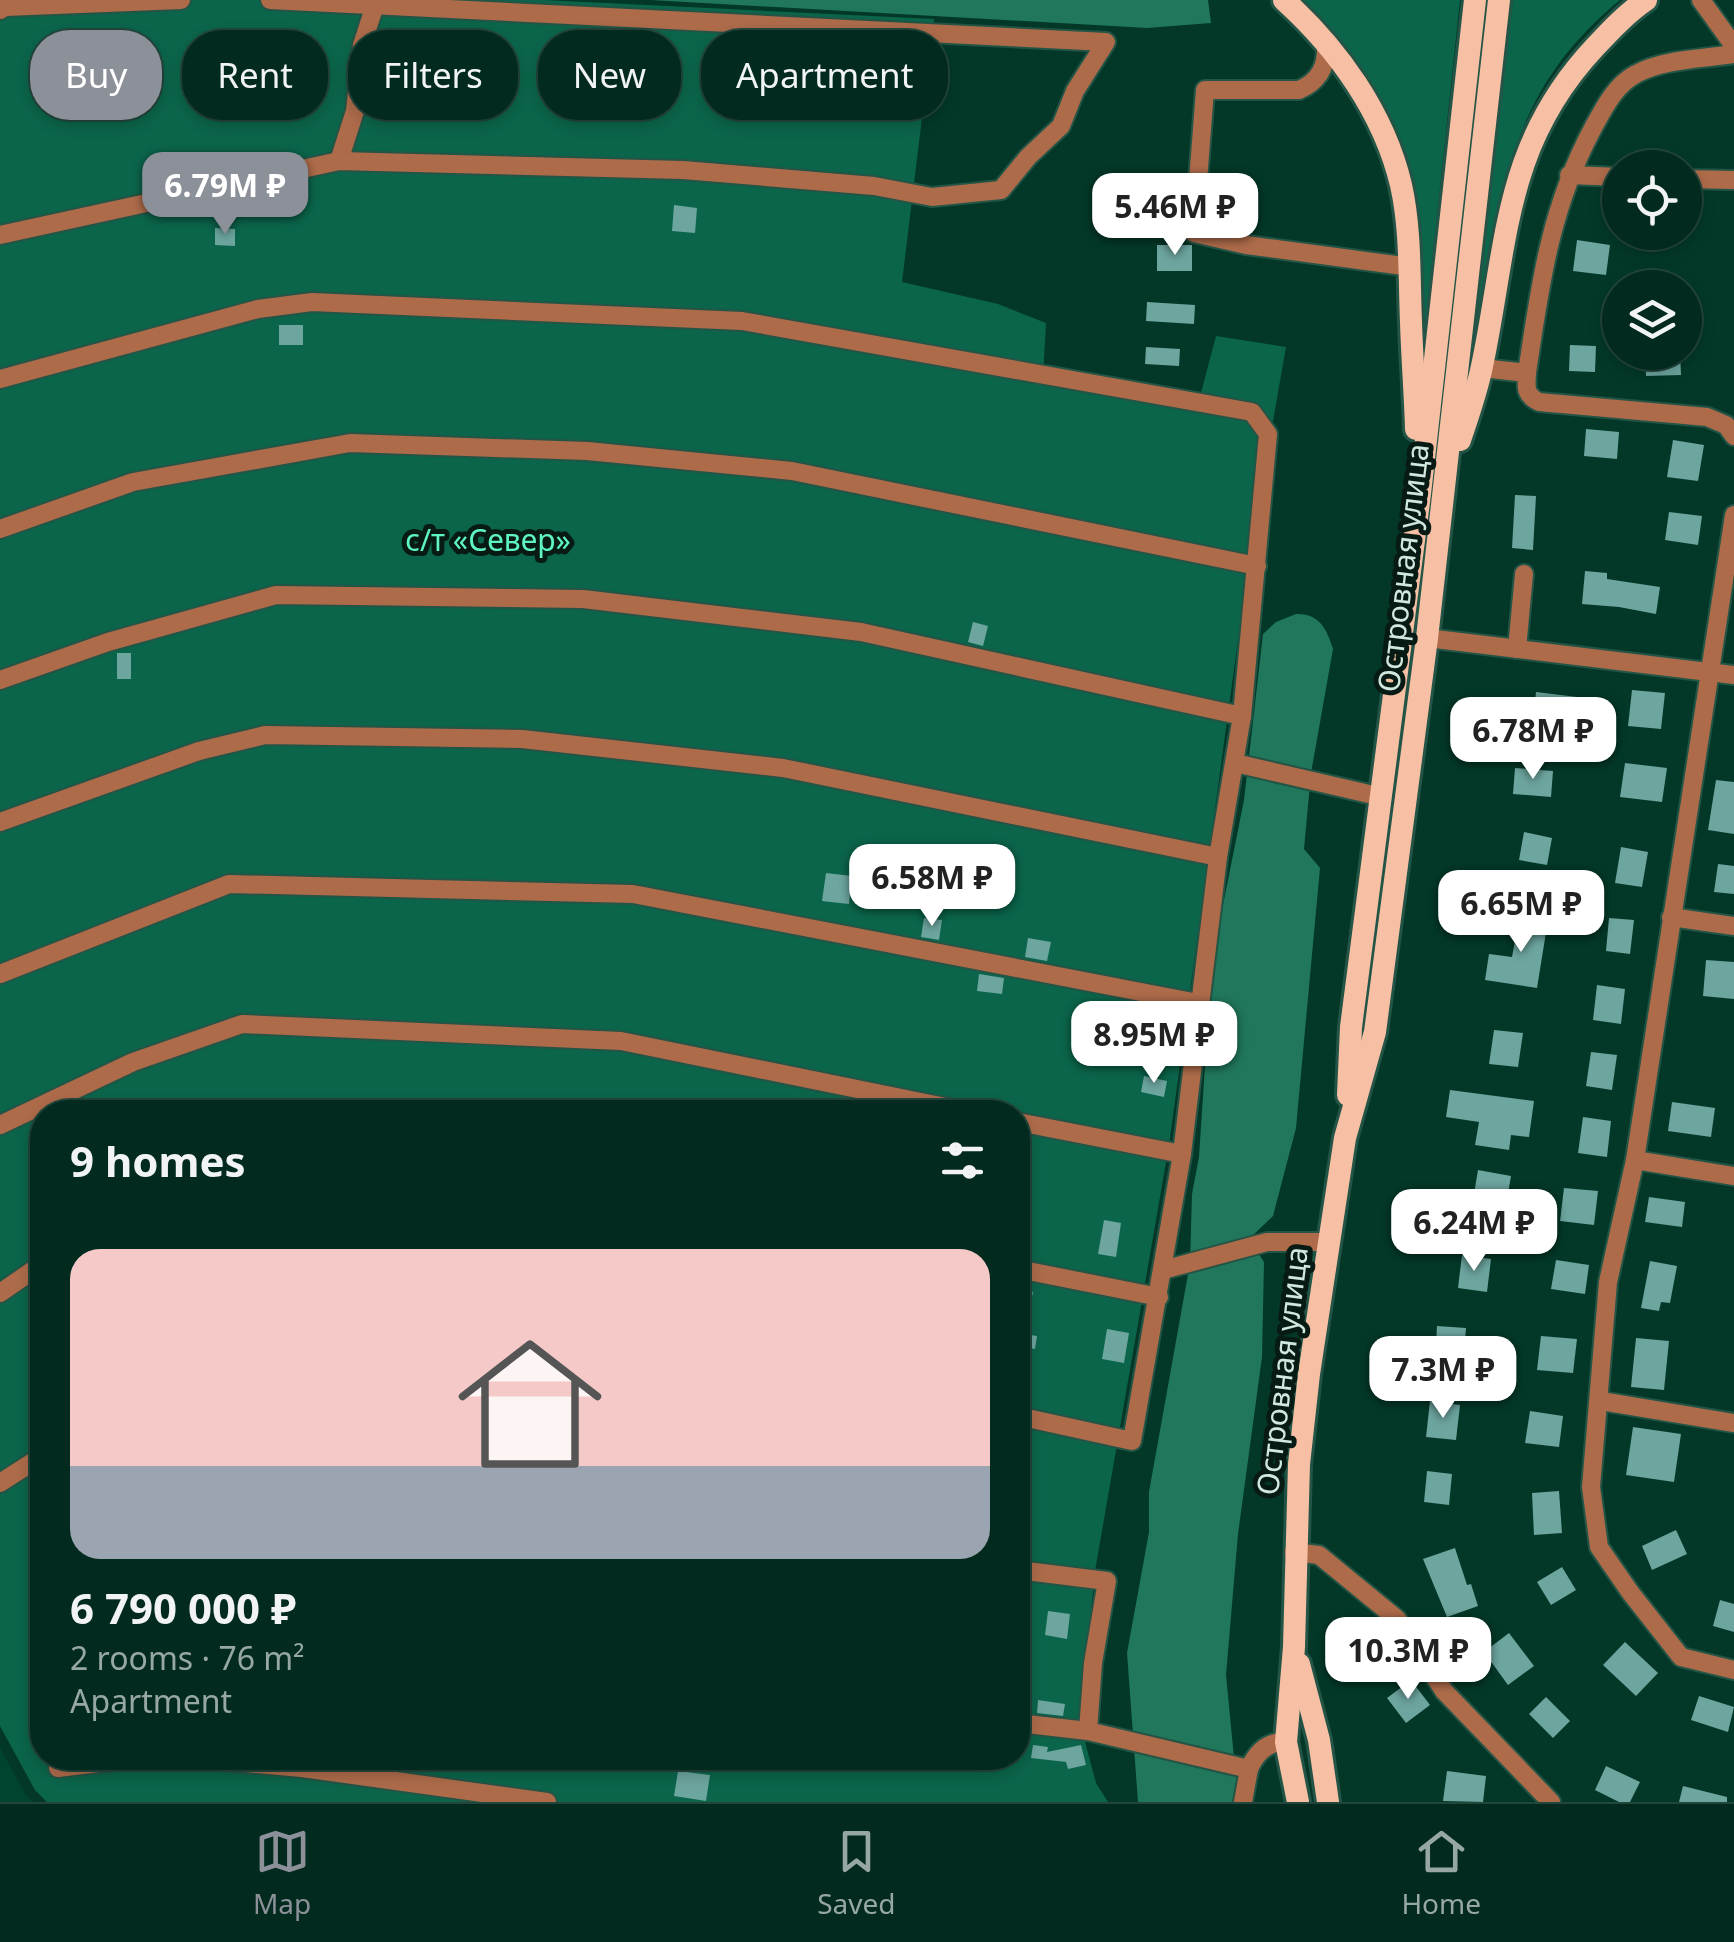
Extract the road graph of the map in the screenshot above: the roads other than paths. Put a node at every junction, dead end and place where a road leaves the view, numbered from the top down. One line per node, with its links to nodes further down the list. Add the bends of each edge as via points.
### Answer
1 (182, 0): 9 (street)
2 (270, 0): 8 (street)
3 (1284, 0): 10 (main road)
4 (1475, 0): 24 (main road, Островная улица)
5 (1499, 0): 24 (main road, Островная улица)
6 (1646, 0): 20 (main road, via 1581,61 1538,124 1510,205)
7 (1700, 0): 11 (street)
8 (375, 5): 13 (street); 13 (street, via 1106,42 1061,126 1001,190 932,198 874,186 683,170)
9 (0, 10)
10 (1326, 44): 19 (main road, via 1360,90 1390,153); 19 (street, via 1324,68 1310,86 1205,90 1194,232)
11 (1734, 46)
12 (1734, 54): 14 (street, via 1632,76 1605,105)
13 (339, 162): 18 (street)
14 (1569, 175): 15 (street); 21 (street, via 1544,260)
15 (1602, 176)
16 (1702, 179): 17 (street)
17 (1734, 180)
18 (0, 234)
19 (1411, 267): 24 (main road)
20 (1482, 368): 21 (street); 24 (main road)
21 (1526, 373): 23 (street, via 1529,396 1540,402 1707,416)
22 (0, 378): 27 (street, via 258,309 312,302 742,321 1252,412 1268,434)
23 (1734, 436)
24 (1432, 495): 29 (main road, Островная улица); 36 (main road, Островная улица)
25 (1734, 515): 31 (street)
26 (0, 529): 27 (street, via 133,482 350,442 588,452 792,472)
27 (1257, 566): 34 (street)
28 (1524, 574): 30 (street)
29 (1427, 638): 30 (street); 48 (main road, Островная улица, via 1375,1032)
30 (1517, 649): 31 (street)
31 (1708, 672): 32 (street); 39 (street)
32 (1734, 675)
33 (0, 680): 34 (street, via 276,595 583,599 861,632)
34 (1242, 716): 35 (street)
35 (1235, 762): 36 (street); 38 (street)
36 (1382, 797): 48 (main road, Островная улица, via 1351,1028)
37 (0, 822): 38 (street, via 199,751 266,735 522,739 783,768)
38 (1218, 857): 42 (street)
39 (1671, 917): 40 (street); 50 (street)
40 (1734, 926)
41 (0, 974): 42 (street, via 229,884 633,894)
42 (1198, 1003): 49 (street)
43 (51, 1100): 44 (street, via 133,1062 242,1024 621,1041)
44 (911, 1100)
45 (30, 1110): 46 (street)
46 (0, 1124)
47 (1030, 1124): 49 (street)
48 (1346, 1138): 52 (main road, Островная улица)
49 (1182, 1154): 53 (street)
50 (1635, 1160): 51 (street); 58 (street, via 1608,1282)
51 (1734, 1176)
52 (1328, 1242): 53 (street, via 1266,1242); 63 (main road, Островная улица)
53 (1163, 1270): 57 (street)
54 (1030, 1271): 57 (street)
55 (30, 1272): 56 (street)
56 (0, 1293)
57 (1159, 1298): 59 (street, via 1132,1441)
58 (1601, 1402): 60 (street); 66 (street, via 1591,1487 1599,1547 1681,1657)
59 (1030, 1419)
60 (1734, 1423)
61 (30, 1464): 62 (street)
62 (0, 1484)
63 (1294, 1552): 65 (main road, Островная улица); 76 (street, via 1318,1555 1397,1619 1444,1691)
64 (1030, 1572): 68 (street, via 1106,1581)
65 (1294, 1646): 69 (main road, Островная улица); 75 (main road, Островная улица)
66 (1734, 1670)
67 (1030, 1724): 68 (street)
68 (1088, 1731): 70 (street)
69 (1286, 1742): 70 (street, via 1264,1748); 74 (main road, Островная улица)
70 (1248, 1769): 73 (street)
71 (316, 1770): 72 (street)
72 (547, 1802)
73 (1242, 1802)
74 (1298, 1802)
75 (1328, 1802)
76 (1551, 1802)

